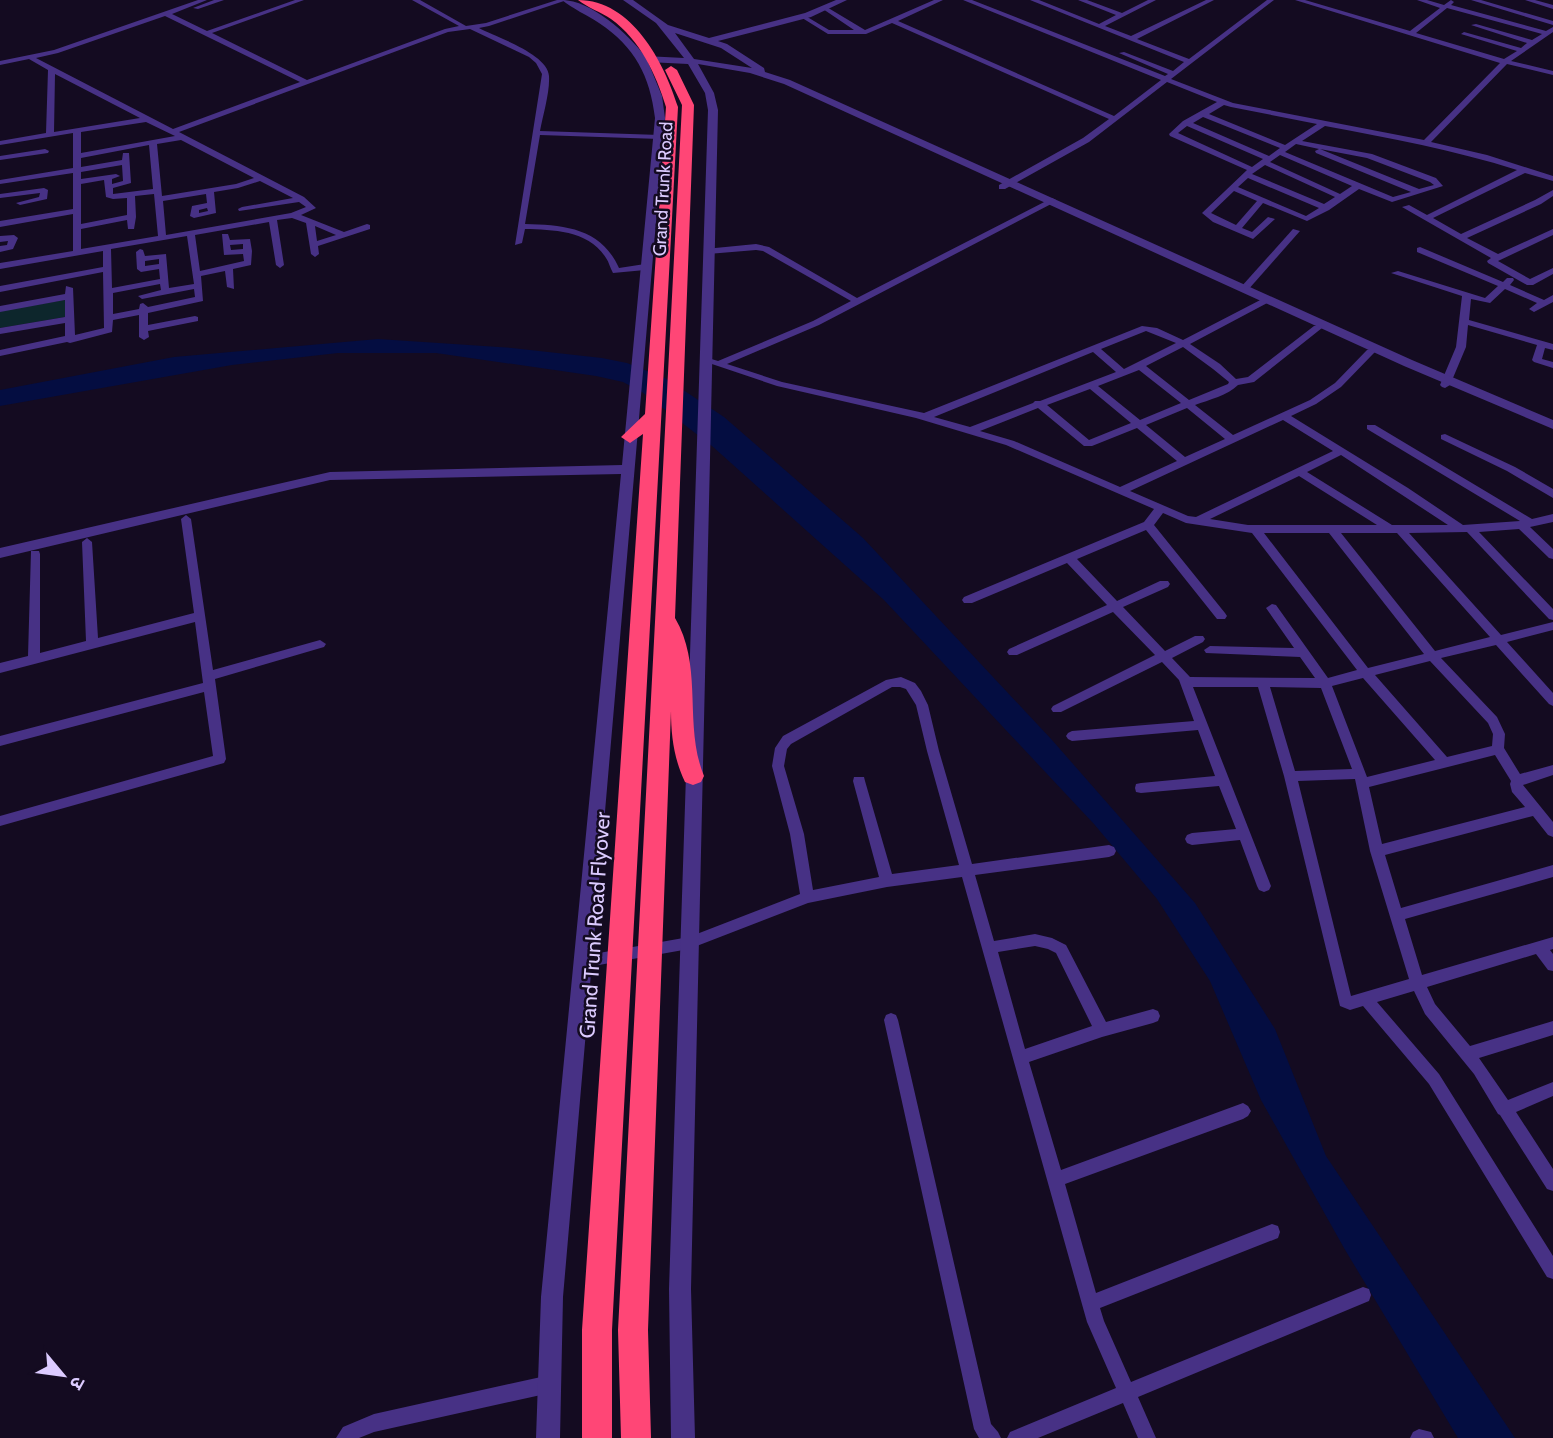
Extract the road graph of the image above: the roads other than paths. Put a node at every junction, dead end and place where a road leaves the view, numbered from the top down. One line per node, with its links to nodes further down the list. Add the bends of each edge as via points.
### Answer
1 (204, 0): 31 (street)
2 (221, 0): 31 (street)
3 (301, 0): 43 (street)
4 (415, 0): 38 (street)
5 (565, 0): 38 (street, via 487,25); 54 (street, via 612,25)
6 (584, 0): 199 (highway, Grand Trunk Road, via 623,22 666,86 672,107)
7 (604, 0): 235 (highway, Grand Trunk Road, via 635,18 680,84 688,104)
8 (627, 0): 40 (street)
9 (843, 0): 30 (street)
10 (940, 0): 35 (street)
11 (966, 0): 61 (street)
12 (988, 0): 58 (street)
13 (1033, 0): 39 (street)
14 (1081, 0): 32 (street)
15 (1130, 0): 26 (street)
16 (1153, 0): 26 (street)
17 (1211, 0): 46 (street)
18 (1272, 0): 52 (street)
19 (1298, 0): 27 (street)
20 (1331, 0): 27 (street)
21 (1420, 0): 28 (street)
22 (1454, 0): 28 (street)
23 (1474, 0): 25 (street)
24 (1528, 0): 29 (street)
25 (1491, 2): 36 (street)
26 (1143, 5): 32 (street)
27 (1320, 6): 44 (street)
28 (1445, 6): 33 (street); 44 (street)
29 (1553, 7)
30 (825, 8): 34 (street); 42 (street)
31 (169, 15): 43 (street); 51 (street)
32 (1122, 15): 39 (street)
33 (1484, 15): 37 (street); 41 (street)
34 (803, 16): 42 (street, via 828,32); 47 (street)
35 (893, 21): 42 (street); 66 (street)
36 (1553, 23)
37 (1474, 25): 45 (street); 48 (street)
38 (467, 26): 62 (street); 71 (street, via 544,67)
39 (1099, 26): 46 (street)
40 (668, 28): 47 (street); 55 (street)
41 (1550, 31): 48 (street)
42 (862, 32)
43 (207, 33): 62 (street)
44 (1411, 34): 49 (street)
45 (1464, 34): 49 (street); 50 (street)
46 (1131, 39): 52 (street)
47 (709, 41): 60 (street, via 732,50)
48 (1533, 43): 50 (street)
49 (1450, 45): 53 (street)
50 (1521, 50): 53 (street)
51 (32, 59): 56 (street); 57 (street)
52 (1188, 61): 58 (street)
53 (1505, 62): 59 (street); 78 (street)
54 (645, 63): 55 (street); 74 (street, via 660,104)
55 (693, 63): 60 (street); 145 (street, via 713,102)
56 (0, 64)
57 (52, 69): 65 (street); 72 (street)
58 (1172, 73): 61 (street)
59 (1553, 73)
60 (763, 76): 99 (street)
61 (1164, 80): 63 (street); 66 (street)
62 (306, 82): 70 (street)
63 (1223, 102): 64 (street); 68 (street)
64 (1203, 114): 67 (street); 80 (street)
65 (148, 119): 69 (street); 70 (street)
66 (1115, 119): 99 (street)
67 (1186, 123): 86 (street); 92 (street, via 1174,136)
68 (1322, 124): 76 (street); 78 (street)
69 (77, 131): 72 (street); 84 (street)
70 (173, 132): 73 (street)
71 (536, 133): 74 (street); 127 (street)
72 (48, 135): 77 (street); 81 (street)
73 (183, 137): 75 (street); 94 (street)
74 (660, 138): 150 (street)
75 (153, 142): 79 (street); 106 (street)
76 (1298, 142): 80 (street); 104 (street); 104 (street, via 1369,156 1439,184)
77 (0, 143)
78 (1426, 143): 90 (street)
79 (125, 147): 82 (street); 87 (street)
80 (1283, 150): 86 (street); 100 (street)
81 (45, 151): 83 (street); 93 (street)
82 (106, 151): 84 (street); 88 (street)
83 (16, 155): 85 (street); 89 (street, via 16,163)
84 (77, 156): 91 (street)
85 (0, 158)
86 (1267, 160): 92 (street); 109 (street)
87 (126, 162): 88 (street); 98 (street, via 127,174)
88 (106, 165): 91 (street)
89 (0, 167)
90 (1526, 169): 95 (street); 121 (street)
91 (77, 170): 93 (street); 97 (street)
92 (1249, 172): 102 (street); 115 (street)
93 (45, 175): 96 (street)
94 (261, 178): 101 (street); 110 (street)
95 (1553, 178)
96 (0, 182)
97 (77, 182): 98 (street); 117 (street)
98 (108, 182): 107 (street, via 109,195)
99 (1006, 184): 112 (street)
100 (1359, 185): 104 (street, via 1392,200); 109 (street)
101 (238, 186): 103 (street); 116 (street)
102 (1232, 187): 111 (street); 132 (street, via 1206,213)
103 (210, 191): 106 (street); 113 (street)
104 (1419, 192)
105 (1553, 192): 137 (street)
106 (158, 195): 107 (street); 138 (street)
107 (131, 196): 119 (street)
108 (0, 197): 123 (street, via 19,198)
109 (1341, 197): 115 (street)
110 (301, 199): 116 (street); 118 (street, via 312,209)
111 (1262, 200): 115 (street, via 1307,219); 132 (street)
112 (1047, 202): 164 (street); 170 (street); 172 (street)
113 (211, 205)
114 (1406, 207): 121 (street)
115 (1326, 208)
116 (242, 209): 126 (street)
117 (77, 211): 123 (street); 128 (street)
118 (293, 215): 120 (street); 124 (street)
119 (132, 217): 128 (street); 131 (street)
120 (272, 218): 126 (street); 148 (street)
121 (1427, 218): 137 (street)
122 (1271, 219): 132 (street, via 1253,236)
123 (20, 220): 125 (street)
124 (310, 222): 136 (street); 136 (street, via 314,249)
125 (0, 224)
126 (242, 224): 129 (street)
127 (521, 226): 141 (street); 150 (street, via 576,230 613,260 616,271)
128 (77, 227): 146 (street)
129 (224, 227): 135 (street); 152 (street, via 226,243 246,241 248,251 247,264)
130 (367, 227): 136 (street)
131 (131, 228)
132 (1238, 228)
133 (1296, 231): 164 (street)
134 (1553, 232): 147 (street)
135 (191, 233): 138 (street); 155 (street)
136 (345, 235)
137 (1462, 237): 147 (street)
138 (162, 238): 140 (street)
139 (0, 239): 143 (street, via 14,238 10,247)
140 (140, 242): 142 (street); 158 (street, via 141,259 162,255)
141 (518, 243)
142 (107, 247): 146 (street); 151 (street)
143 (0, 249)
144 (1420, 250): 159 (street)
145 (708, 251): 172 (street, via 766,249); 188 (street)
146 (77, 253): 149 (street)
147 (1498, 258): 156 (street, via 1491,263)
148 (280, 265)
149 (0, 266)
150 (645, 267): 206 (street)
151 (108, 269): 157 (street); 165 (street)
152 (229, 269): 155 (street); 162 (street)
153 (1553, 271): 156 (street, via 1532,284)
154 (1395, 273): 167 (street)
155 (197, 274): 161 (street)
156 (1515, 275): 159 (street)
157 (69, 276): 163 (street); 168 (street)
158 (164, 281): 160 (street); 166 (street)
159 (1506, 284): 167 (street, via 1489,300); 171 (street)
160 (142, 285): 165 (street); 169 (street)
161 (198, 286): 166 (street); 175 (street, via 197,301)
162 (231, 287)
163 (0, 289)
164 (1244, 289): 170 (street)
165 (108, 291): 176 (street)
166 (165, 291): 169 (street)
167 (1467, 295): 179 (street)
168 (70, 296): 173 (street); 177 (street)
169 (142, 296): 175 (street)
170 (1265, 301): 180 (street); 183 (street); 194 (street)
171 (1549, 301): 174 (street)
172 (858, 302): 189 (street)
173 (0, 309)
174 (1534, 309)
175 (143, 311): 176 (street); 178 (street, via 144,333)
176 (109, 317): 182 (street, via 109,330)
177 (69, 318): 181 (street); 182 (street)
178 (195, 319)
179 (1464, 321): 184 (street); 194 (street, via 1461,347)
180 (1317, 328): 186 (street); 193 (street, via 1251,380)
181 (0, 331)
182 (70, 340): 187 (street)
183 (1183, 345): 185 (street, via 1162,332 1144,328); 191 (street); 193 (street)
184 (1548, 345): 190 (street, via 1537,360)
185 (1095, 349): 192 (street); 200 (street)
186 (1370, 352): 194 (street); 198 (street, via 1324,396)
187 (0, 353)
188 (705, 360): 189 (street); 264 (street)
189 (719, 364): 200 (street, via 780,384)
190 (1553, 365)
191 (1140, 366): 192 (street); 197 (street)
192 (1122, 372): 195 (street)
193 (1234, 382): 197 (street)
194 (1446, 382): 202 (street); 205 (street)
195 (1090, 384): 196 (street); 201 (street)
196 (1038, 403): 201 (street, via 1088,444); 204 (street)
197 (1187, 403): 201 (street); 208 (street)
198 (1283, 415): 208 (street); 209 (street)
199 (653, 416): 206 (highway); 310 (highway, Grand Trunk Road Flyover, via 597,1330)
200 (924, 417): 204 (street)
201 (1140, 424): 210 (street)
202 (1553, 425)
203 (1371, 427): 220 (street)
204 (970, 431): 213 (street, via 1010,443)
205 (1553, 432)
206 (629, 437): 212 (street)
207 (1445, 438): 214 (street)
208 (1232, 439): 210 (street)
209 (1340, 451): 211 (street); 224 (street)
210 (1184, 461): 213 (street)
211 (1300, 472): 218 (street); 221 (street)
212 (626, 474): 217 (street, via 330,486); 226 (street, via 330,476); 287 (street)
213 (1120, 491): 215 (street)
214 (1553, 494)
215 (1161, 508): 218 (street); 219 (street)
216 (1553, 518): 220 (street)
217 (186, 519): 225 (street); 236 (street)
218 (1197, 521): 222 (street)
219 (1147, 525): 229 (street); 237 (street)
220 (1527, 525): 224 (street); 228 (street)
221 (1394, 528): 223 (street); 224 (street); 241 (street)
222 (1255, 529): 223 (street); 251 (street)
223 (1332, 529): 247 (street)
224 (1466, 529): 238 (street)
225 (87, 542): 227 (street); 242 (street)
226 (0, 553)
227 (35, 554): 230 (street); 249 (street)
228 (1553, 555)
229 (1069, 558): 232 (street); 233 (street)
230 (0, 563)
231 (1164, 584): 233 (street)
232 (968, 600)
233 (1115, 606): 245 (street); 248 (street)
234 (1272, 608): 246 (street)
235 (665, 614): 264 (highway, via 680,656 683,746); 311 (highway, via 633,1329)
236 (200, 616): 242 (street); 252 (street)
237 (1221, 616)
238 (1553, 616)
239 (1553, 626): 241 (street)
240 (1199, 639): 248 (street)
241 (1498, 640): 247 (street); 256 (street)
242 (92, 644): 249 (street)
243 (320, 644): 252 (street)
244 (1210, 650): 246 (street)
245 (1013, 652)
246 (1304, 653): 255 (street)
247 (1432, 656): 251 (street); 261 (street, via 1493,720)
248 (1164, 657): 253 (street); 257 (street)
249 (34, 659): 250 (street)
250 (0, 668)
251 (1366, 673): 255 (street); 262 (street)
252 (209, 681): 260 (street); 272 (street, via 220,759)
253 (1186, 682): 254 (street); 258 (street)
254 (1263, 682): 255 (street); 265 (street)
255 (1325, 683): 266 (street)
256 (1553, 701)
257 (1057, 709)
258 (1202, 725): 259 (street); 267 (street)
259 (1072, 736)
260 (0, 741)
261 (1498, 748): 262 (street); 268 (street)
262 (1443, 761): 266 (street)
263 (1553, 770): 268 (street)
264 (693, 776): 284 (street)
265 (1290, 776): 266 (street); 290 (street, via 1342,998 1350,1003)
266 (1360, 779): 277 (street)
267 (1223, 780): 270 (street); 274 (street)
268 (1517, 780): 271 (street, via 1517,788)
269 (859, 781): 280 (street)
270 (1141, 788)
271 (1535, 810): 273 (street); 277 (street)
272 (0, 821)
273 (1553, 831)
274 (1244, 834): 275 (street); 281 (street)
275 (1192, 839)
276 (1109, 851): 278 (street)
277 (1377, 851): 283 (street)
278 (966, 869): 280 (street); 282 (street, via 923,707 911,687 896,681 787,740 781,748 778,766 797,834); 286 (street)
279 (1553, 871): 283 (street)
280 (887, 881): 282 (street)
281 (1264, 886)
282 (807, 897): 284 (street)
283 (1397, 915): 289 (street)
284 (689, 943): 287 (street); 312 (street, via 680,1289)
285 (1546, 945): 288 (street); 289 (street)
286 (989, 948): 294 (street, via 1037,938 1049,940 1061,949); 296 (street)
287 (582, 962): 306 (street, via 552,1297)
288 (1553, 965)
289 (1418, 984): 290 (street); 295 (street, via 1442,1026)
290 (1365, 998): 303 (street, via 1434,1079)
291 (1153, 1016): 294 (street)
292 (891, 1020): 313 (street, via 983,1429)
293 (1553, 1028): 295 (street)
294 (1102, 1030): 296 (street)
295 (1468, 1054): 298 (street)
296 (1020, 1058): 300 (street)
297 (1553, 1089): 298 (street)
298 (1503, 1109): 301 (street)
299 (1243, 1111): 300 (street)
300 (1055, 1180): 305 (street)
301 (1553, 1183)
302 (1272, 1231): 305 (street)
303 (1553, 1271)
304 (1363, 1295): 307 (street)
305 (1091, 1303): 307 (street)
306 (550, 1384): 308 (street, via 374,1423); 309 (street)
307 (1125, 1393): 314 (street); 315 (street)
308 (345, 1438)
309 (548, 1438)
310 (597, 1438)
311 (636, 1438)
312 (683, 1438)
313 (992, 1438)
314 (1016, 1438)
315 (1147, 1438)
316 (1419, 1438): 317 (street)
317 (1425, 1438)

